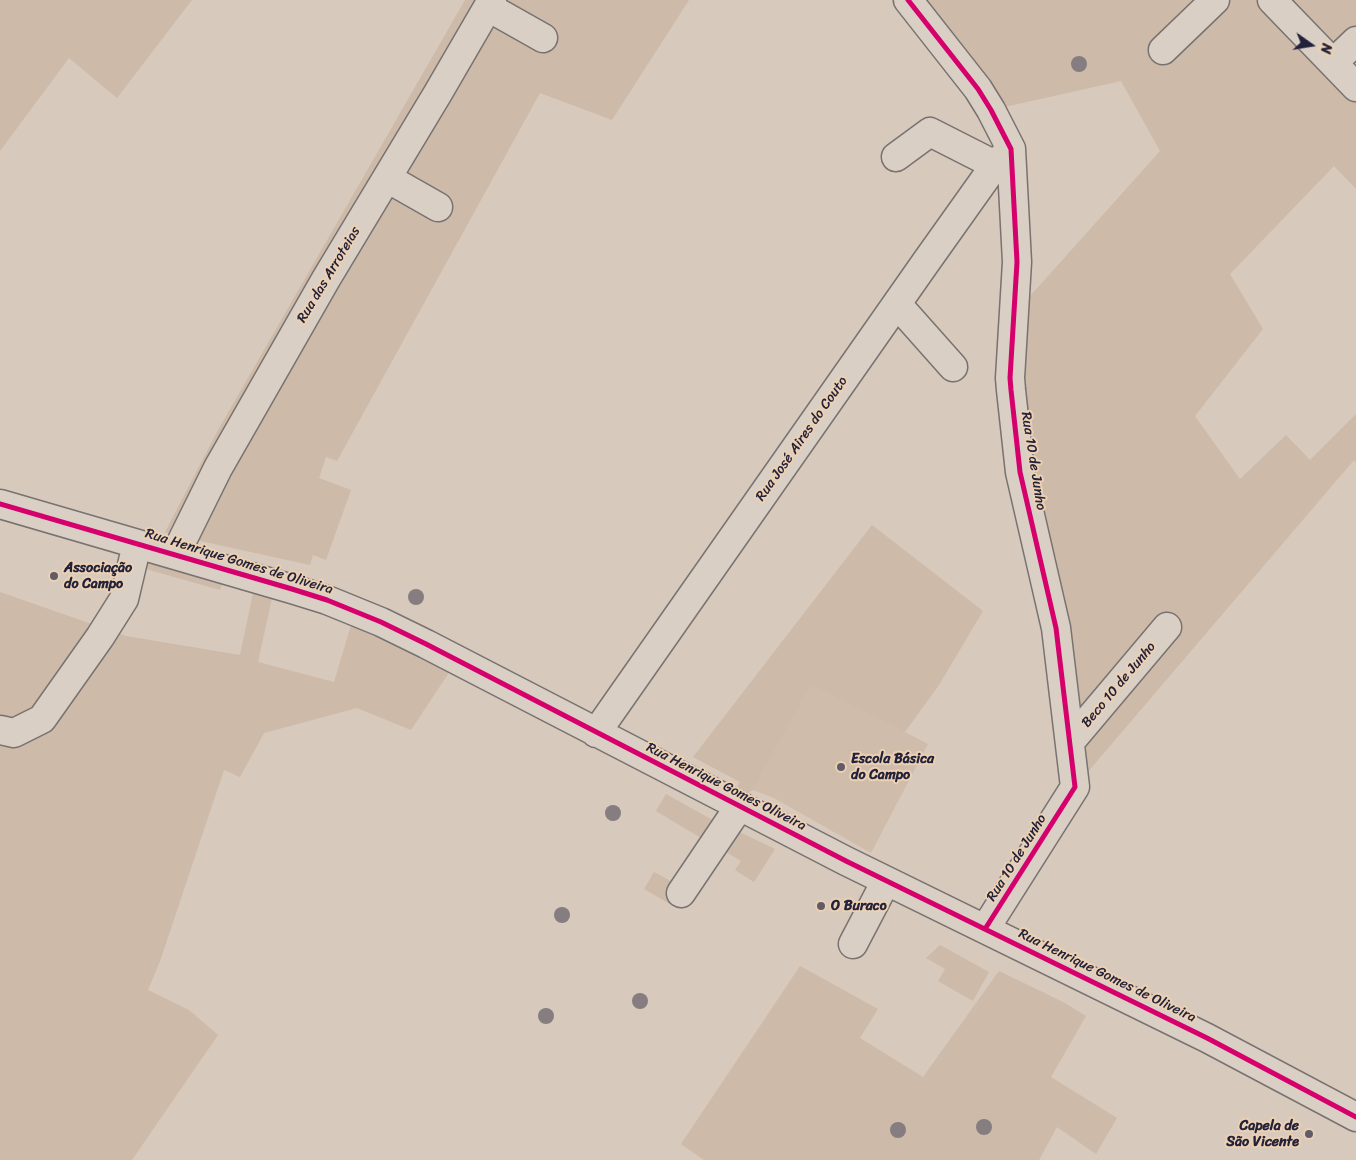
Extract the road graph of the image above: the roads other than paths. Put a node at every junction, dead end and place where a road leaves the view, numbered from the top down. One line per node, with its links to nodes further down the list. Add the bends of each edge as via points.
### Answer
1 (908, 0): 11 (street, Rua 10 de Junho, via 991,110)
2 (1215, 0): 7 (street)
3 (1272, 0): 8 (street)
4 (490, 3): 5 (street); 12 (street, Rua das Arroteias)
5 (543, 38)
6 (1356, 41): 8 (street)
7 (1163, 50)
8 (1332, 63): 9 (street)
9 (1356, 87)
10 (896, 157): 11 (street, via 930,132)
11 (1003, 157): 14 (street, Rua José Aires do Couto); 22 (street, Rua 10 de Junho, via 1018,262 1010,378 1020,472 1056,628)
12 (391, 171): 13 (street); 18 (street, Rua das Arroteias, via 218,468)
13 (442, 200)
14 (897, 304): 15 (street); 21 (street, Rua José Aires do Couto)
15 (953, 367)
16 (0, 504): 17 (street, Rua Henrique Gomes de Oliveira)
17 (137, 544): 18 (street, Rua Henrique Gomes de Oliveira); 20 (street, via 124,599 42,719 14,732)
18 (174, 554): 21 (street, Rua Henrique Gomes de Oliveira, via 354,610)
19 (1167, 627): 22 (street, Beco 10 de Junho)
20 (0, 730)
21 (596, 733): 23 (street, Rua Henrique Gomes Oliveira)
22 (1070, 742): 27 (street, Rua 10 de Junho, via 1075,787)
23 (739, 807): 24 (street, Rua Henrique Gomes Oliveira); 26 (street)
24 (846, 861): 25 (street, Rua Henrique Gomes de Oliveira)
25 (886, 881): 27 (street, Rua Henrique Gomes de Oliveira); 28 (street)
26 (681, 893)
27 (985, 929): 29 (street, Rua Henrique Gomes de Oliveira, via 1207,1038)
28 (853, 944)
29 (1356, 1117)

